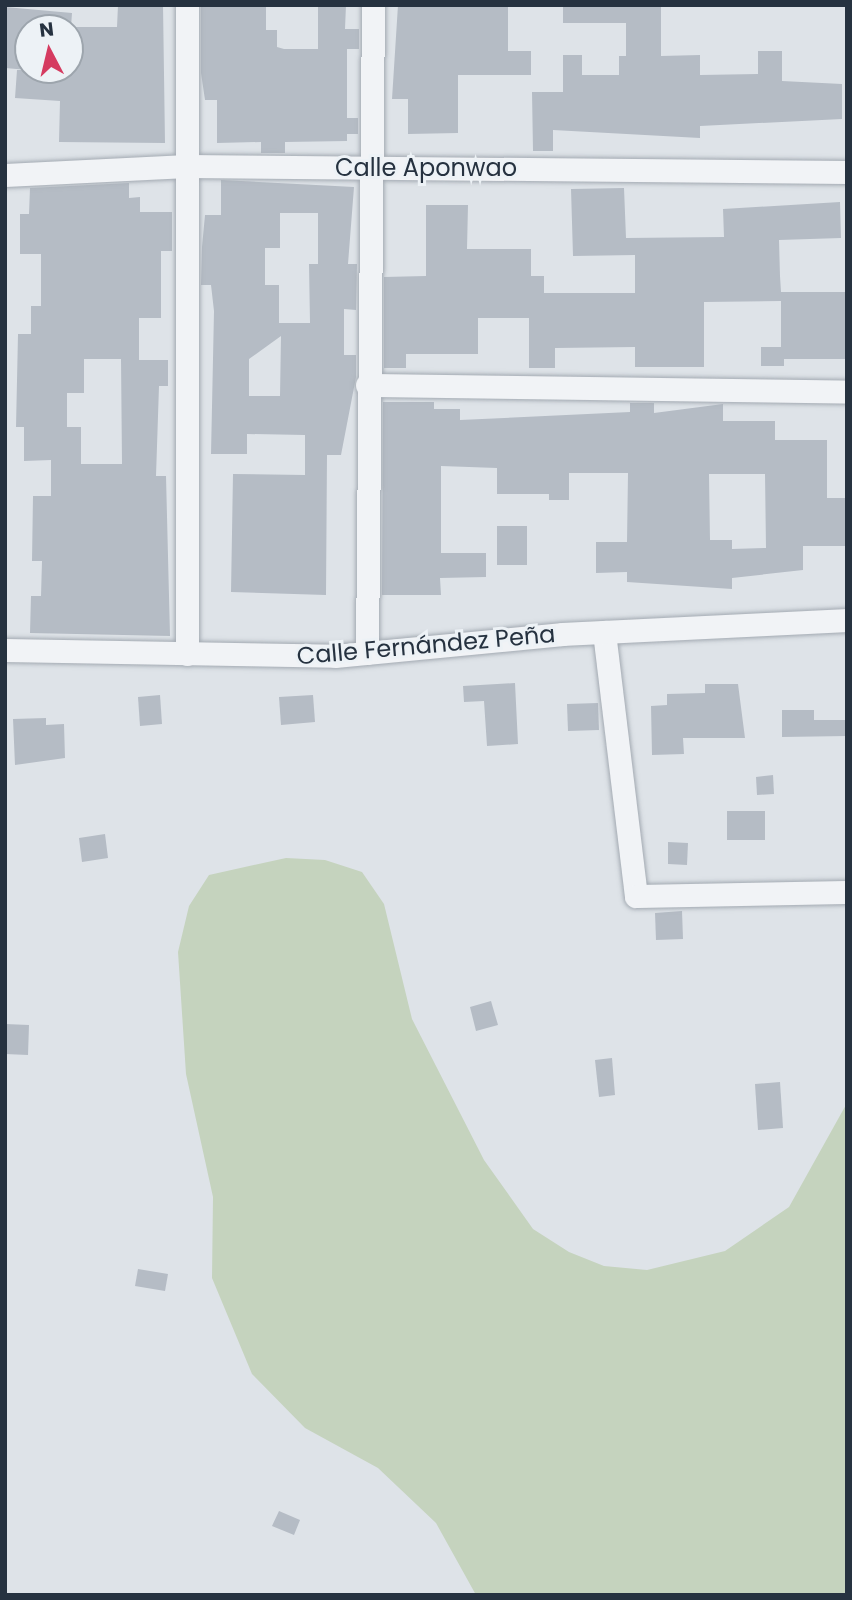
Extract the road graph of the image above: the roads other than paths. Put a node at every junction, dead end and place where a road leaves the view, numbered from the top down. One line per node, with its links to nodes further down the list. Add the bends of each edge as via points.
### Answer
1 (187, 5): 3 (street)
2 (373, 5): 4 (street)
3 (187, 166): 4 (street, Calle Aponwao); 6 (street, Calle Aponwao); 13 (street)
4 (370, 168): 5 (street, Calle Aponwao); 7 (street)
5 (847, 172)
6 (5, 174)
7 (367, 385): 8 (street); 12 (street)
8 (847, 393)
9 (847, 620): 10 (street, Calle Fernández Peña)
10 (604, 632): 12 (street, Calle Fernández Peña); 14 (street, via 636,897)
11 (5, 650): 13 (street, Calle Fernández Peña)
12 (367, 653): 13 (street, Calle Fernández Peña)
13 (187, 654)
14 (847, 892)

